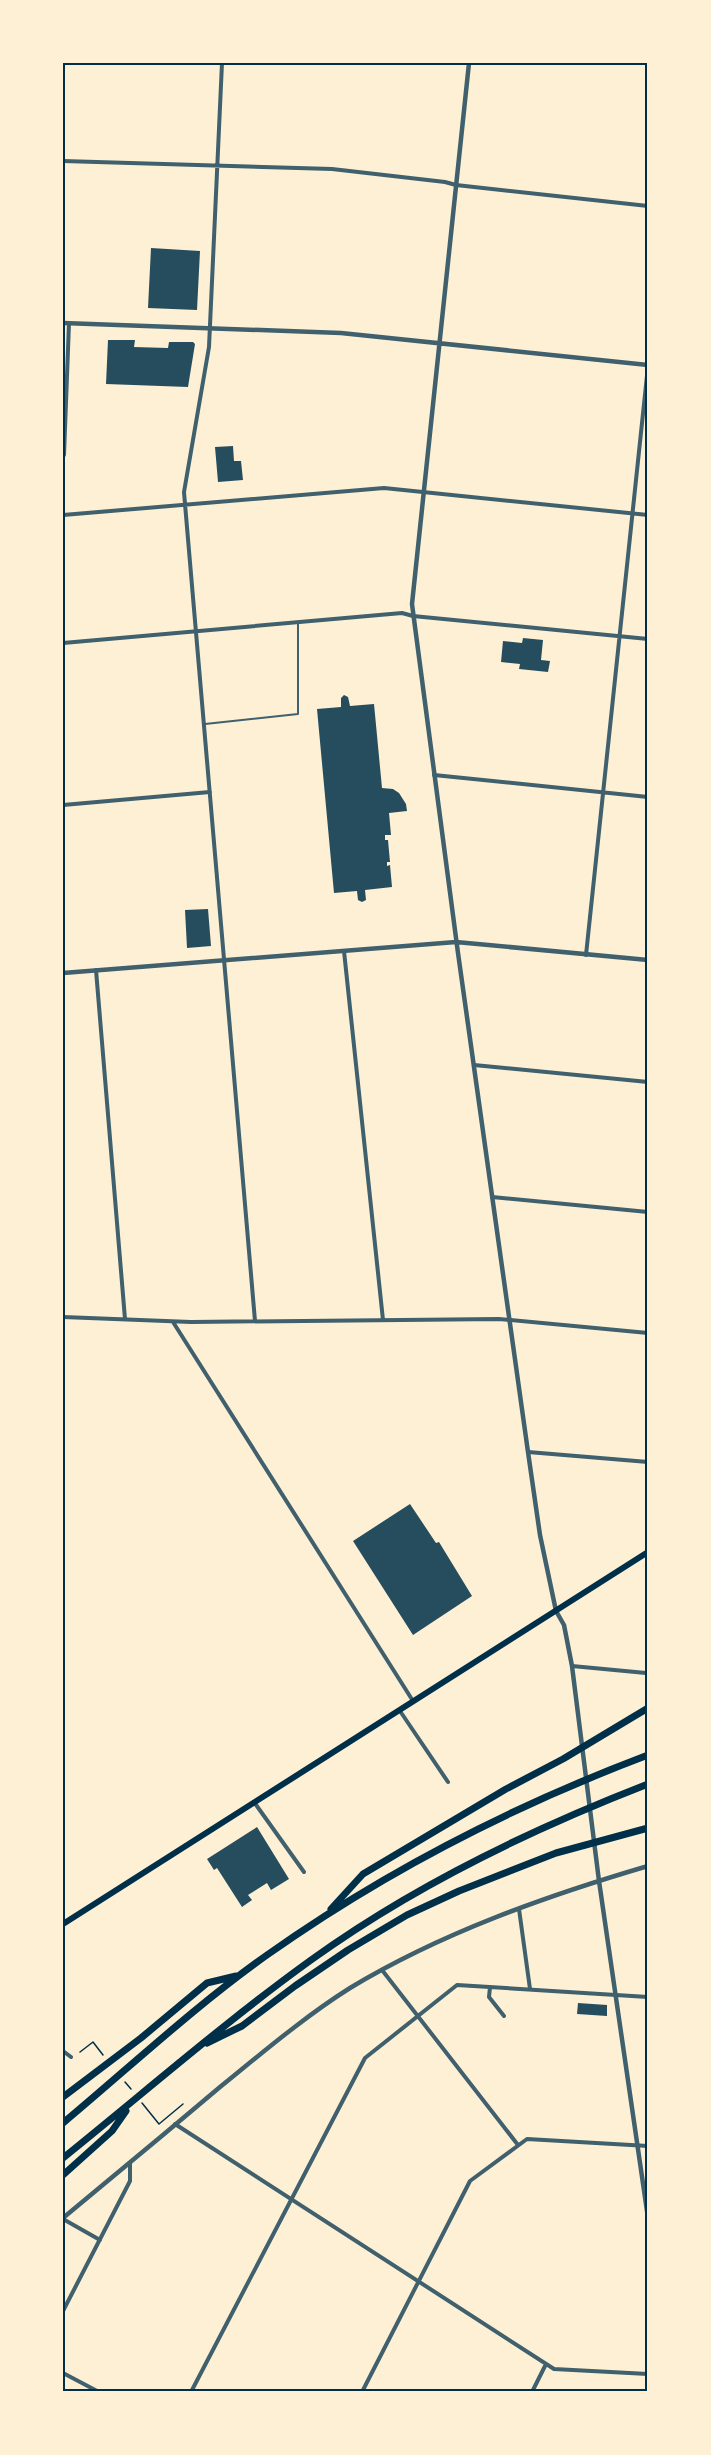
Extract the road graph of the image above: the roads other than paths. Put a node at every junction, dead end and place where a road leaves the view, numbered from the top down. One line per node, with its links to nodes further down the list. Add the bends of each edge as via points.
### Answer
1 (222, 63): 4 (street)
2 (469, 63): 5 (street)
3 (63, 162): 4 (street)
4 (217, 166): 5 (street, via 332,169); 8 (street)
5 (456, 185): 6 (street); 9 (street)
6 (648, 206)
7 (66, 323): 8 (street); 11 (street)
8 (210, 328): 9 (street, via 341,333); 13 (street)
9 (439, 343): 10 (street); 12 (street)
10 (648, 366): 14 (street)
11 (64, 455)
12 (423, 492): 13 (street, via 384,488); 14 (street); 17 (street)
13 (185, 504): 15 (street); 19 (street)
14 (633, 514): 16 (street); 20 (street)
15 (63, 515)
16 (648, 515)
17 (413, 616): 18 (street, via 402,613); 20 (street); 24 (street)
18 (298, 622): 19 (street); 23 (lane, via 298,714)
19 (197, 632): 22 (street); 23 (street)
20 (619, 636): 21 (street); 26 (street)
21 (648, 639)
22 (63, 643)
23 (205, 723): 25 (street)
24 (434, 774): 26 (street); 29 (street)
25 (210, 792): 28 (street); 32 (street)
26 (603, 793): 27 (street); 31 (street)
27 (648, 797)
28 (63, 805)
29 (456, 942): 30 (street); 31 (street); 36 (street)
30 (344, 951): 32 (street); 42 (street)
31 (586, 955): 33 (street)
32 (225, 960): 34 (street); 45 (street)
33 (648, 960)
34 (96, 970): 35 (street); 41 (street)
35 (63, 973)
36 (474, 1065): 37 (street); 38 (street)
37 (648, 1082)
38 (492, 1197): 39 (street); 43 (street)
39 (648, 1212)
40 (63, 1317): 41 (street)
41 (125, 1319): 44 (street)
42 (383, 1320): 43 (street); 45 (street)
43 (509, 1320): 46 (street); 47 (street)
44 (173, 1321): 45 (street); 53 (street)
45 (255, 1321)
46 (648, 1333)
47 (528, 1452): 48 (street); 50 (street)
48 (648, 1462)
49 (648, 1552): 50 (main road)
50 (556, 1611): 51 (street, via 564,1625); 53 (main road)
51 (572, 1666): 52 (street); 63 (street)
52 (647, 1672)
53 (413, 1702): 55 (main road)
54 (648, 1708): 65 (highway, via 363,1874)
55 (400, 1711): 57 (street); 59 (main road)
56 (648, 1755): 65 (highway, via 498,1819 404,1867)
57 (448, 1782)
58 (648, 1784): 75 (highway, via 550,1825 424,1890 313,1959)
59 (254, 1803): 62 (street); 66 (main road)
60 (648, 1828): 75 (highway, via 556,1852 407,1915 339,1956 242,2026)
61 (648, 1866): 63 (street)
62 (304, 1872)
63 (599, 1881): 64 (street); 71 (street)
64 (519, 1909): 67 (street, via 426,1947); 70 (street)
65 (323, 1917): 68 (highway)
66 (63, 1924)
67 (382, 1970): 73 (street); 81 (street, via 297,2025)
68 (240, 1975): 78 (highway, via 207,1983); 80 (highway)
69 (490, 1987): 70 (street); 73 (street, via 457,1985); 74 (street, via 489,1997)
70 (531, 1989): 71 (street)
71 (616, 1995): 72 (street); 83 (street)
72 (648, 1997)
73 (417, 2015): 82 (street); 88 (street, via 365,2058)
74 (504, 2016)
75 (197, 2049): 79 (highway)
76 (63, 2051): 77 (street)
77 (71, 2056)
78 (63, 2097)
79 (132, 2102): 85 (highway); 87 (highway, via 112,2131)
80 (63, 2122)
81 (176, 2124): 86 (street); 88 (street)
82 (518, 2145): 83 (street, via 527,2139); 92 (street, via 470,2181)
83 (638, 2145): 84 (street); 89 (street)
84 (648, 2146)
85 (63, 2158)
86 (130, 2163): 90 (street); 91 (street, via 130,2181)
87 (63, 2175)
88 (291, 2199): 92 (street); 98 (street)
89 (648, 2218)
90 (63, 2219): 91 (street)
91 (100, 2240): 93 (street)
92 (420, 2281): 94 (street); 99 (street)
93 (63, 2311)
94 (546, 2364): 96 (street, via 561,2371); 100 (street)
95 (63, 2373): 97 (street)
96 (648, 2374)
97 (99, 2392)
98 (191, 2392)
99 (362, 2392)
100 (532, 2392)

